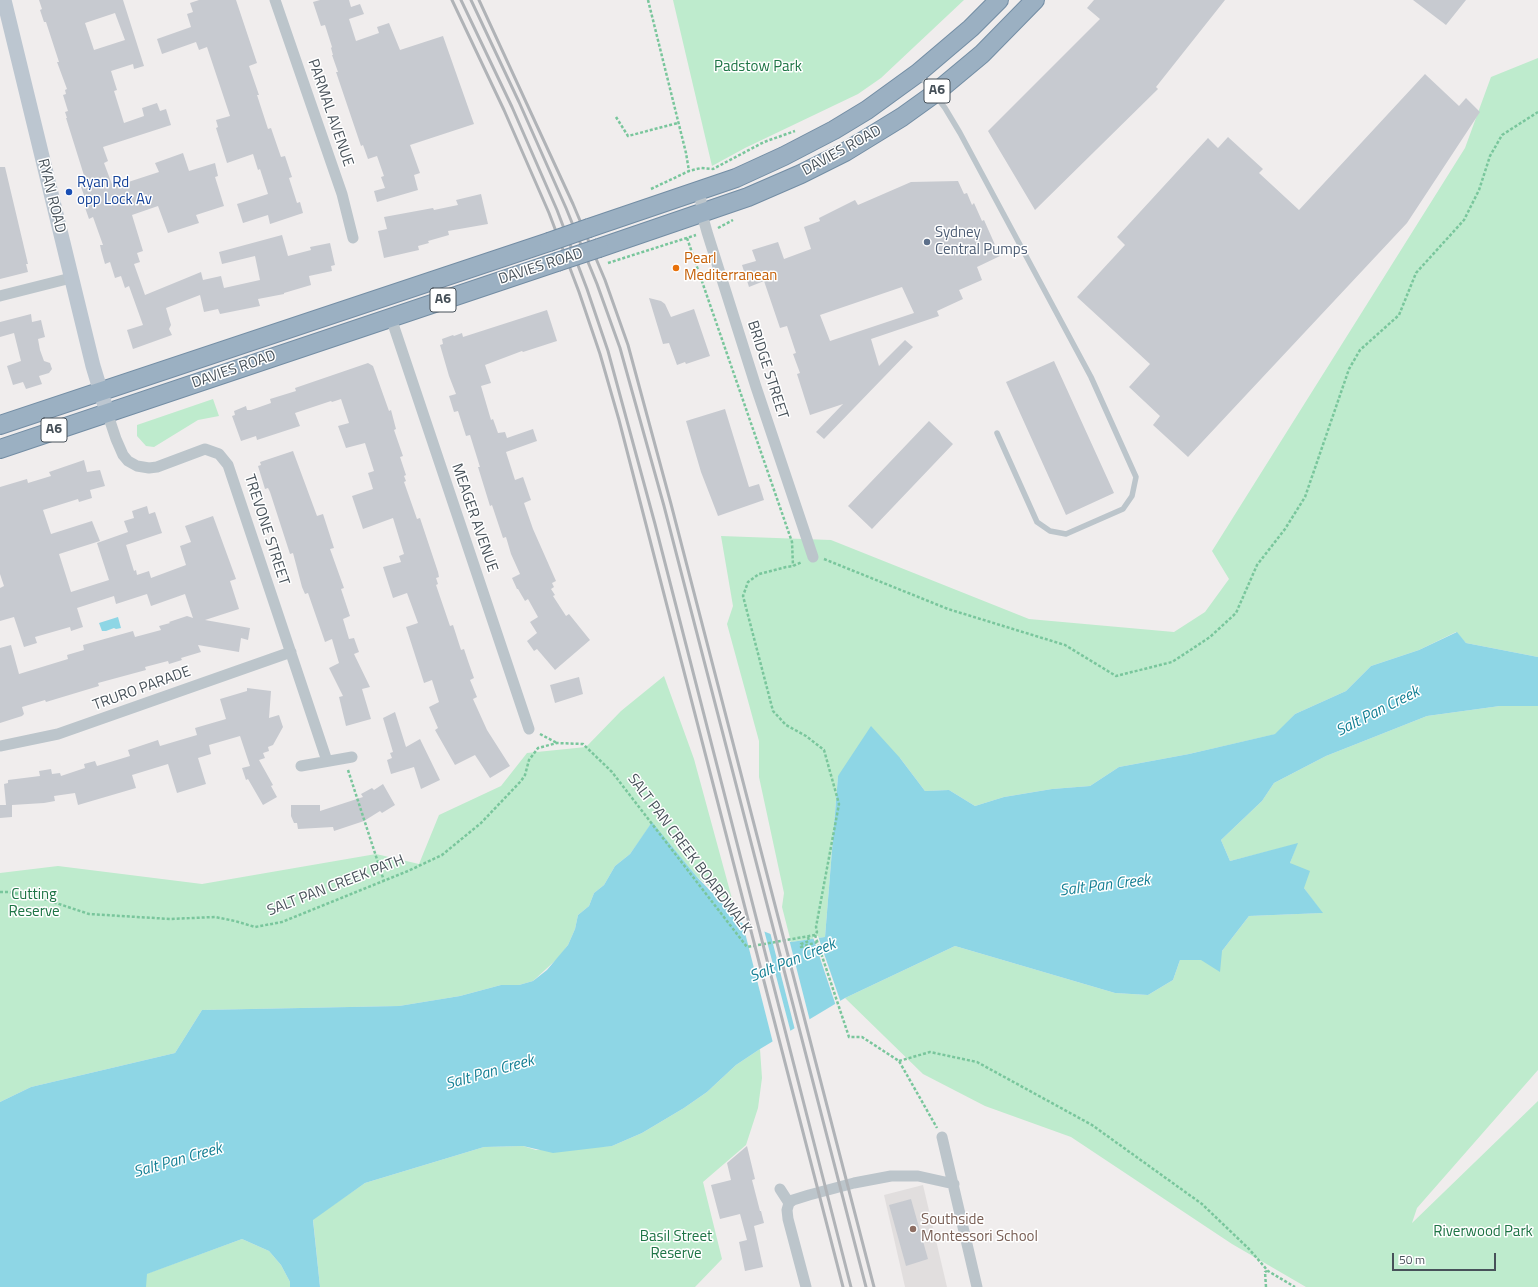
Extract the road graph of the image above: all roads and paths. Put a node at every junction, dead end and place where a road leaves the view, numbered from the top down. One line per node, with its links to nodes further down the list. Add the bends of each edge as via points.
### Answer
1 (4, 0): 15 (main road, RYAN ROAD)
2 (275, 0): 13 (street, PARMAL AVENUE, via 342,194)
3 (648, 0): 9 (path)
4 (999, 0): 6 (highway, DAVIES ROAD / A6)
5 (1035, 0): 7 (highway, DAVIES ROAD / A6, via 982,54)
6 (918, 74): 7 (lane); 11 (highway, DAVIES ROAD / A6, via 866,110 808,145)
7 (934, 94): 12 (highway, DAVIES ROAD / A6, via 845,152 778,184); 22 (lane, via 960,134 1091,377 1136,477 1132,496 1123,509 1066,534 1050,531 1037,522)
8 (616, 117): 9 (path, via 628,136)
9 (678, 123): 10 (path, via 689,171 713,168 764,142)
10 (796, 131)
11 (700, 191): 12 (street, BRIDGE STREET); 17 (highway, DAVIES ROAD / A6, bridge)
12 (702, 214): 18 (highway, DAVIES ROAD / A6, bridge); 24 (street, BRIDGE STREET)
13 (353, 238)
14 (687, 238): 25 (path, via 792,542)
15 (71, 278): 16 (street); 19 (main road, RYAN ROAD)
16 (0, 296)
17 (356, 306): 18 (highway); 19 (highway, DAVIES ROAD / A6)
18 (391, 318): 20 (highway, DAVIES ROAD / A6); 27 (street, MEAGER AVENUE)
19 (101, 392): 20 (main road, RYAN ROAD); 21 (highway, DAVIES ROAD / A6)
20 (107, 412): 23 (highway, DAVIES ROAD / A6); 26 (street, TREVONE STREET, via 124,455 137,466 157,467 205,449 224,458 232,474)
21 (0, 425)
22 (997, 432)
23 (0, 449)
24 (813, 557)
25 (793, 566)
26 (291, 652): 31 (street, TRURO PARADE, via 58,734); 33 (street, TREVONE STREET)
27 (528, 729): 29 (path)
28 (806, 736): 37 (path, via 824,750 839,804)
29 (558, 744): 30 (path, SALT PAN CREEK PATH); 35 (path, SALT PAN CREEK PATH, via 538,748 529,760 521,781 481,823 442,855)
30 (583, 744): 38 (path, SALT PAN CREEK BOARDWALK, via 612,772 747,947)
31 (0, 746)
32 (348, 758): 33 (street); 35 (path)
33 (328, 761): 34 (street)
34 (301, 766)
35 (384, 881): 36 (path, SALT PAN CREEK PATH, via 282,922 255,927 215,917 170,919 89,914 41,898)
36 (0, 892)
37 (815, 935): 38 (path, SALT PAN CREEK BOARDWALK); 39 (path)
38 (808, 937): 39 (path, via 809,941 800,944 801,947)
39 (817, 942): 40 (path, via 849,1037 862,1037)
40 (899, 1062): 41 (path); 45 (path, via 930,1052 977,1062 1092,1125 1202,1204)
41 (942, 1137): 42 (street)
42 (954, 1184): 44 (street, via 918,1176 891,1176 809,1195); 47 (street)
43 (780, 1189): 44 (street)
44 (789, 1203): 46 (street, via 786,1210 788,1220)
45 (1268, 1271): 48 (path, via 1265,1272); 49 (path)
46 (806, 1287)
47 (977, 1287)
48 (1266, 1287)
49 (1295, 1287)

